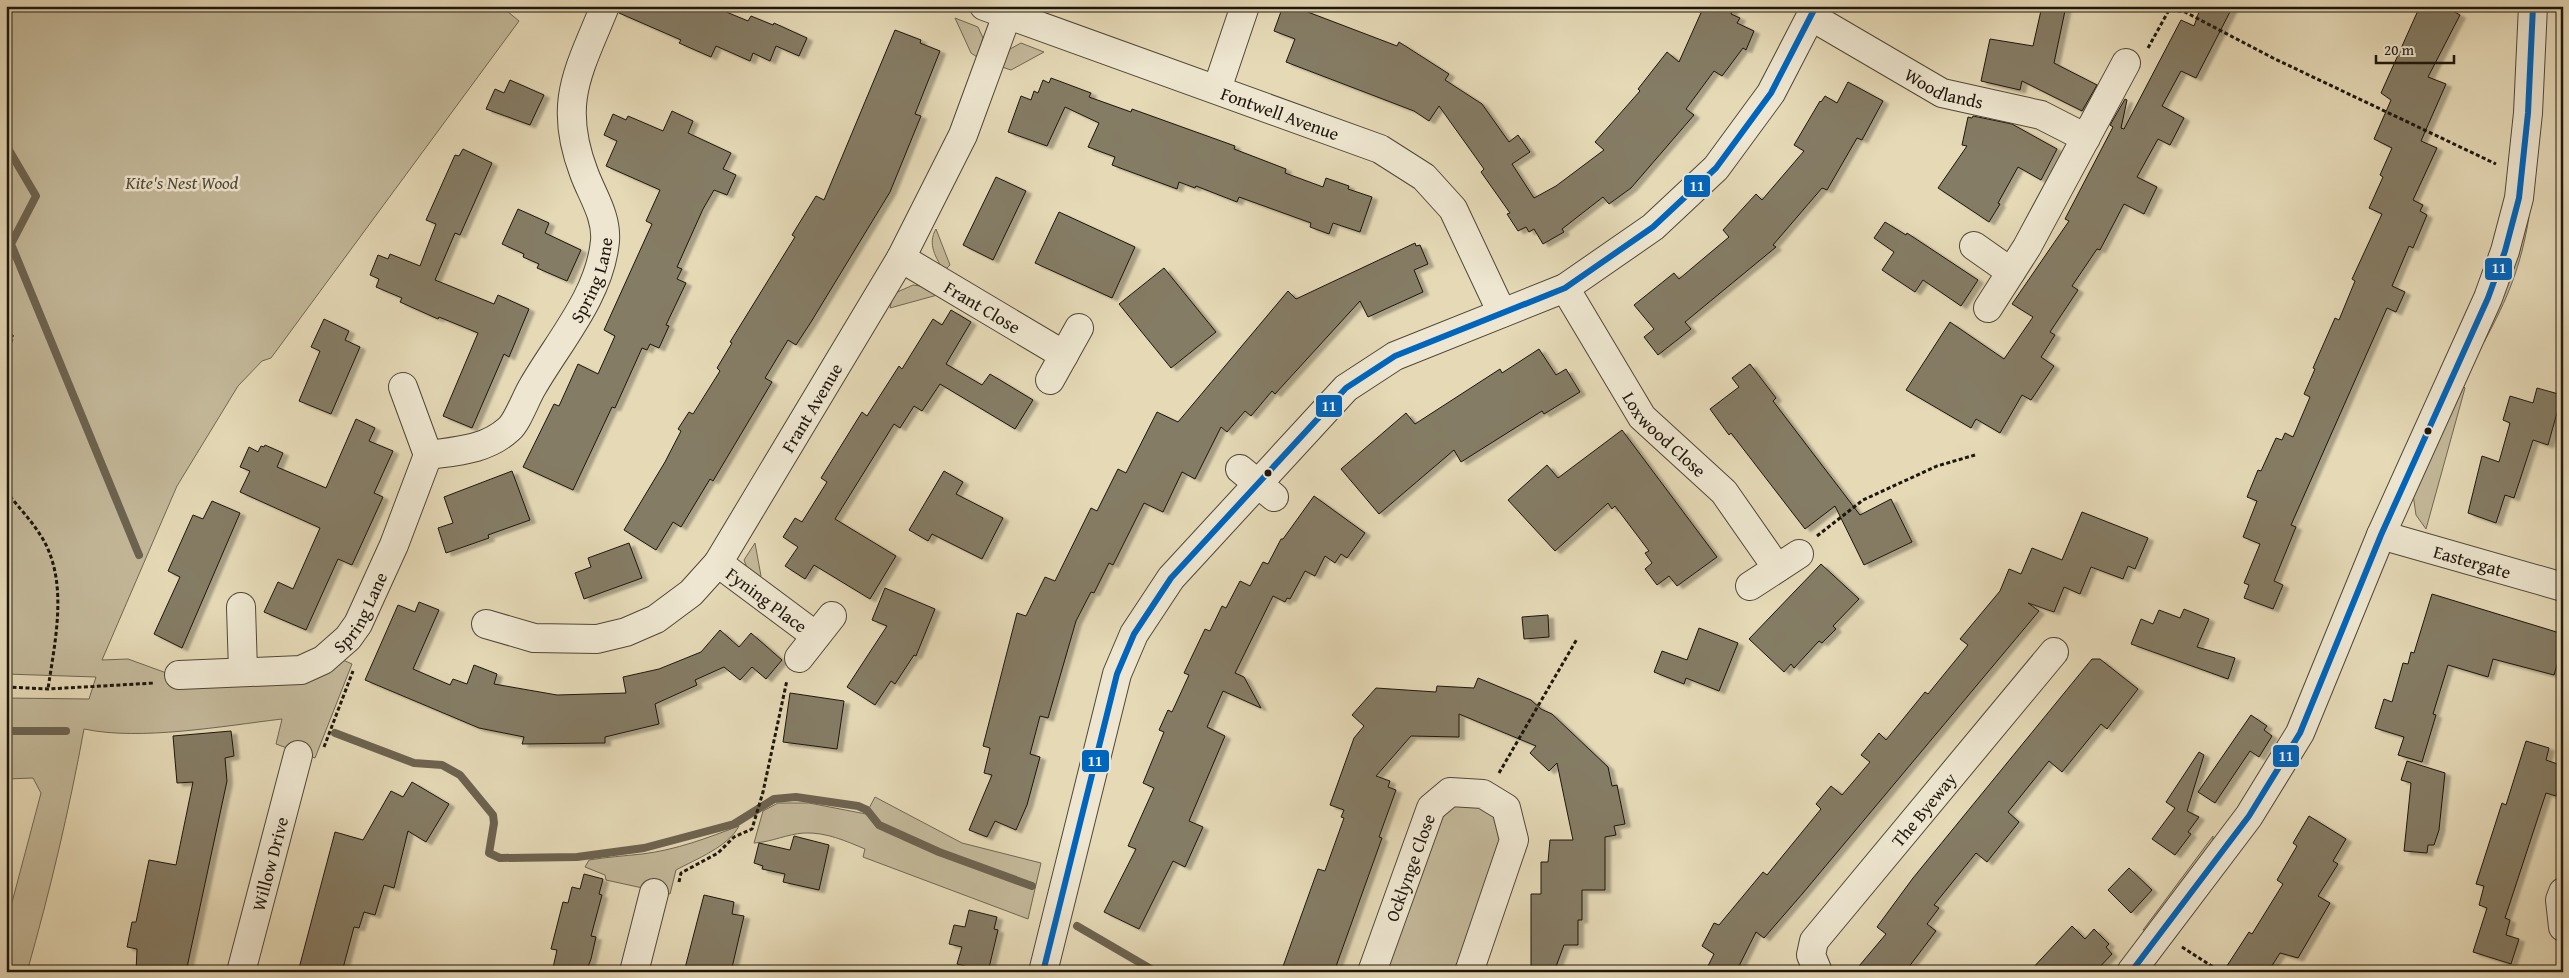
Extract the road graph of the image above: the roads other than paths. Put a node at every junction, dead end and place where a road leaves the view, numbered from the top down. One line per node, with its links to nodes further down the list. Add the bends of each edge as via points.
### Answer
1 (605, 6): 19 (street, Spring Lane, via 577,74 571,99 572,132 583,172 604,217 605,240 587,298 532,386 510,429 476,449)
2 (1245, 6): 7 (street)
3 (2534, 6): 20 (street, via 2522,168 2504,250 2488,298)
4 (996, 11): 7 (street, Fontwell Avenue); 10 (street, Frant Avenue, via 963,135)
5 (1814, 12): 8 (street, Woodlands, via 1942,93 2041,115); 12 (street, via 1771,93 1716,168 1653,227)
6 (2126, 63): 8 (street)
7 (1217, 88): 14 (street, Fontwell Avenue, via 1380,149 1424,177 1453,209)
8 (2086, 138): 11 (street)
9 (1974, 246): 11 (street)
10 (901, 258): 16 (street, Frant Close); 21 (street, Frant Avenue)
11 (2011, 272): 13 (street)
12 (1565, 288): 14 (street); 22 (street, Loxwood Close, via 1642,417 1724,492 1788,561)
13 (1988, 308)
14 (1502, 312): 36 (street, via 1395,356 1346,388 1171,578 1134,634 1117,674)
15 (1079, 328): 16 (street)
16 (1064, 354): 17 (street)
17 (1050, 380)
18 (403, 387): 19 (street)
19 (428, 455): 28 (street, Spring Lane, via 394,544 358,624 348,638 323,660 301,670)
20 (2381, 535): 23 (street, Eastergate); 40 (street, via 2300,733 2250,816)
21 (718, 563): 25 (street, Frant Avenue, via 691,592 656,619 626,632 597,639 534,638); 27 (street, Fyning Place, via 824,626)
22 (1750, 586)
23 (2563, 587)
24 (241, 608): 28 (street)
25 (486, 624)
26 (2054, 652): 39 (street, The Byeway, via 1814,941 1811,955)
27 (799, 658)
28 (243, 671): 29 (street, Spring Lane)
29 (179, 675)
30 (296, 762): 34 (street, Willow Drive)
31 (2563, 892): 33 (street, via 2560,900)
32 (653, 897): 35 (street)
33 (2563, 927)
34 (241, 972)
35 (634, 972)
36 (1043, 972)
37 (1372, 972): 38 (street, Ocklynge Close, via 1431,808 1450,792 1483,794 1506,808 1514,840)
38 (1469, 972)
39 (1818, 972)
40 (2131, 972)

